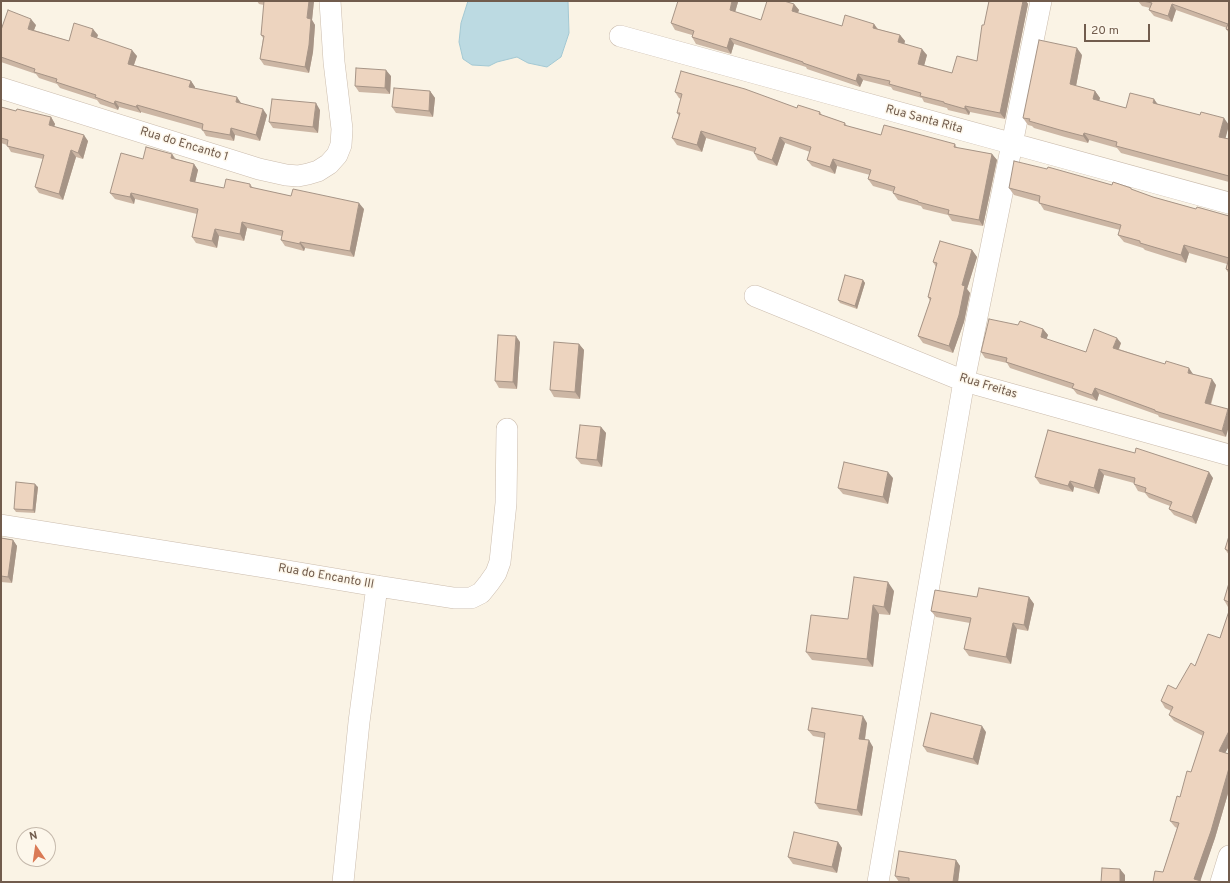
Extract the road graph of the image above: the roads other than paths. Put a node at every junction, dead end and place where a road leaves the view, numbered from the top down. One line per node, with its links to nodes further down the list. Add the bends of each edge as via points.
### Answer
1 (330, 1): 4 (street, Rua do Encanto 1, via 342,129 341,145 329,164 308,174 286,175 259,169)
2 (1041, 1): 5 (street)
3 (620, 36): 5 (street, Rua Santa Rita)
4 (1, 88)
5 (1012, 144): 6 (street, Rua Santa Rita); 8 (street)
6 (1229, 203)
7 (755, 296): 8 (street, Rua Freitas)
8 (964, 381): 10 (street, Rua Freitas); 15 (street)
9 (507, 429): 12 (street, Rua do Encanto III, via 504,537 496,573 481,593 471,598 454,598)
10 (1229, 455)
11 (1, 525): 12 (street, Rua do Encanto III)
12 (377, 586): 14 (street, via 359,722)
13 (1229, 856): 16 (street)
14 (343, 882)
15 (878, 882)
16 (1221, 882)

